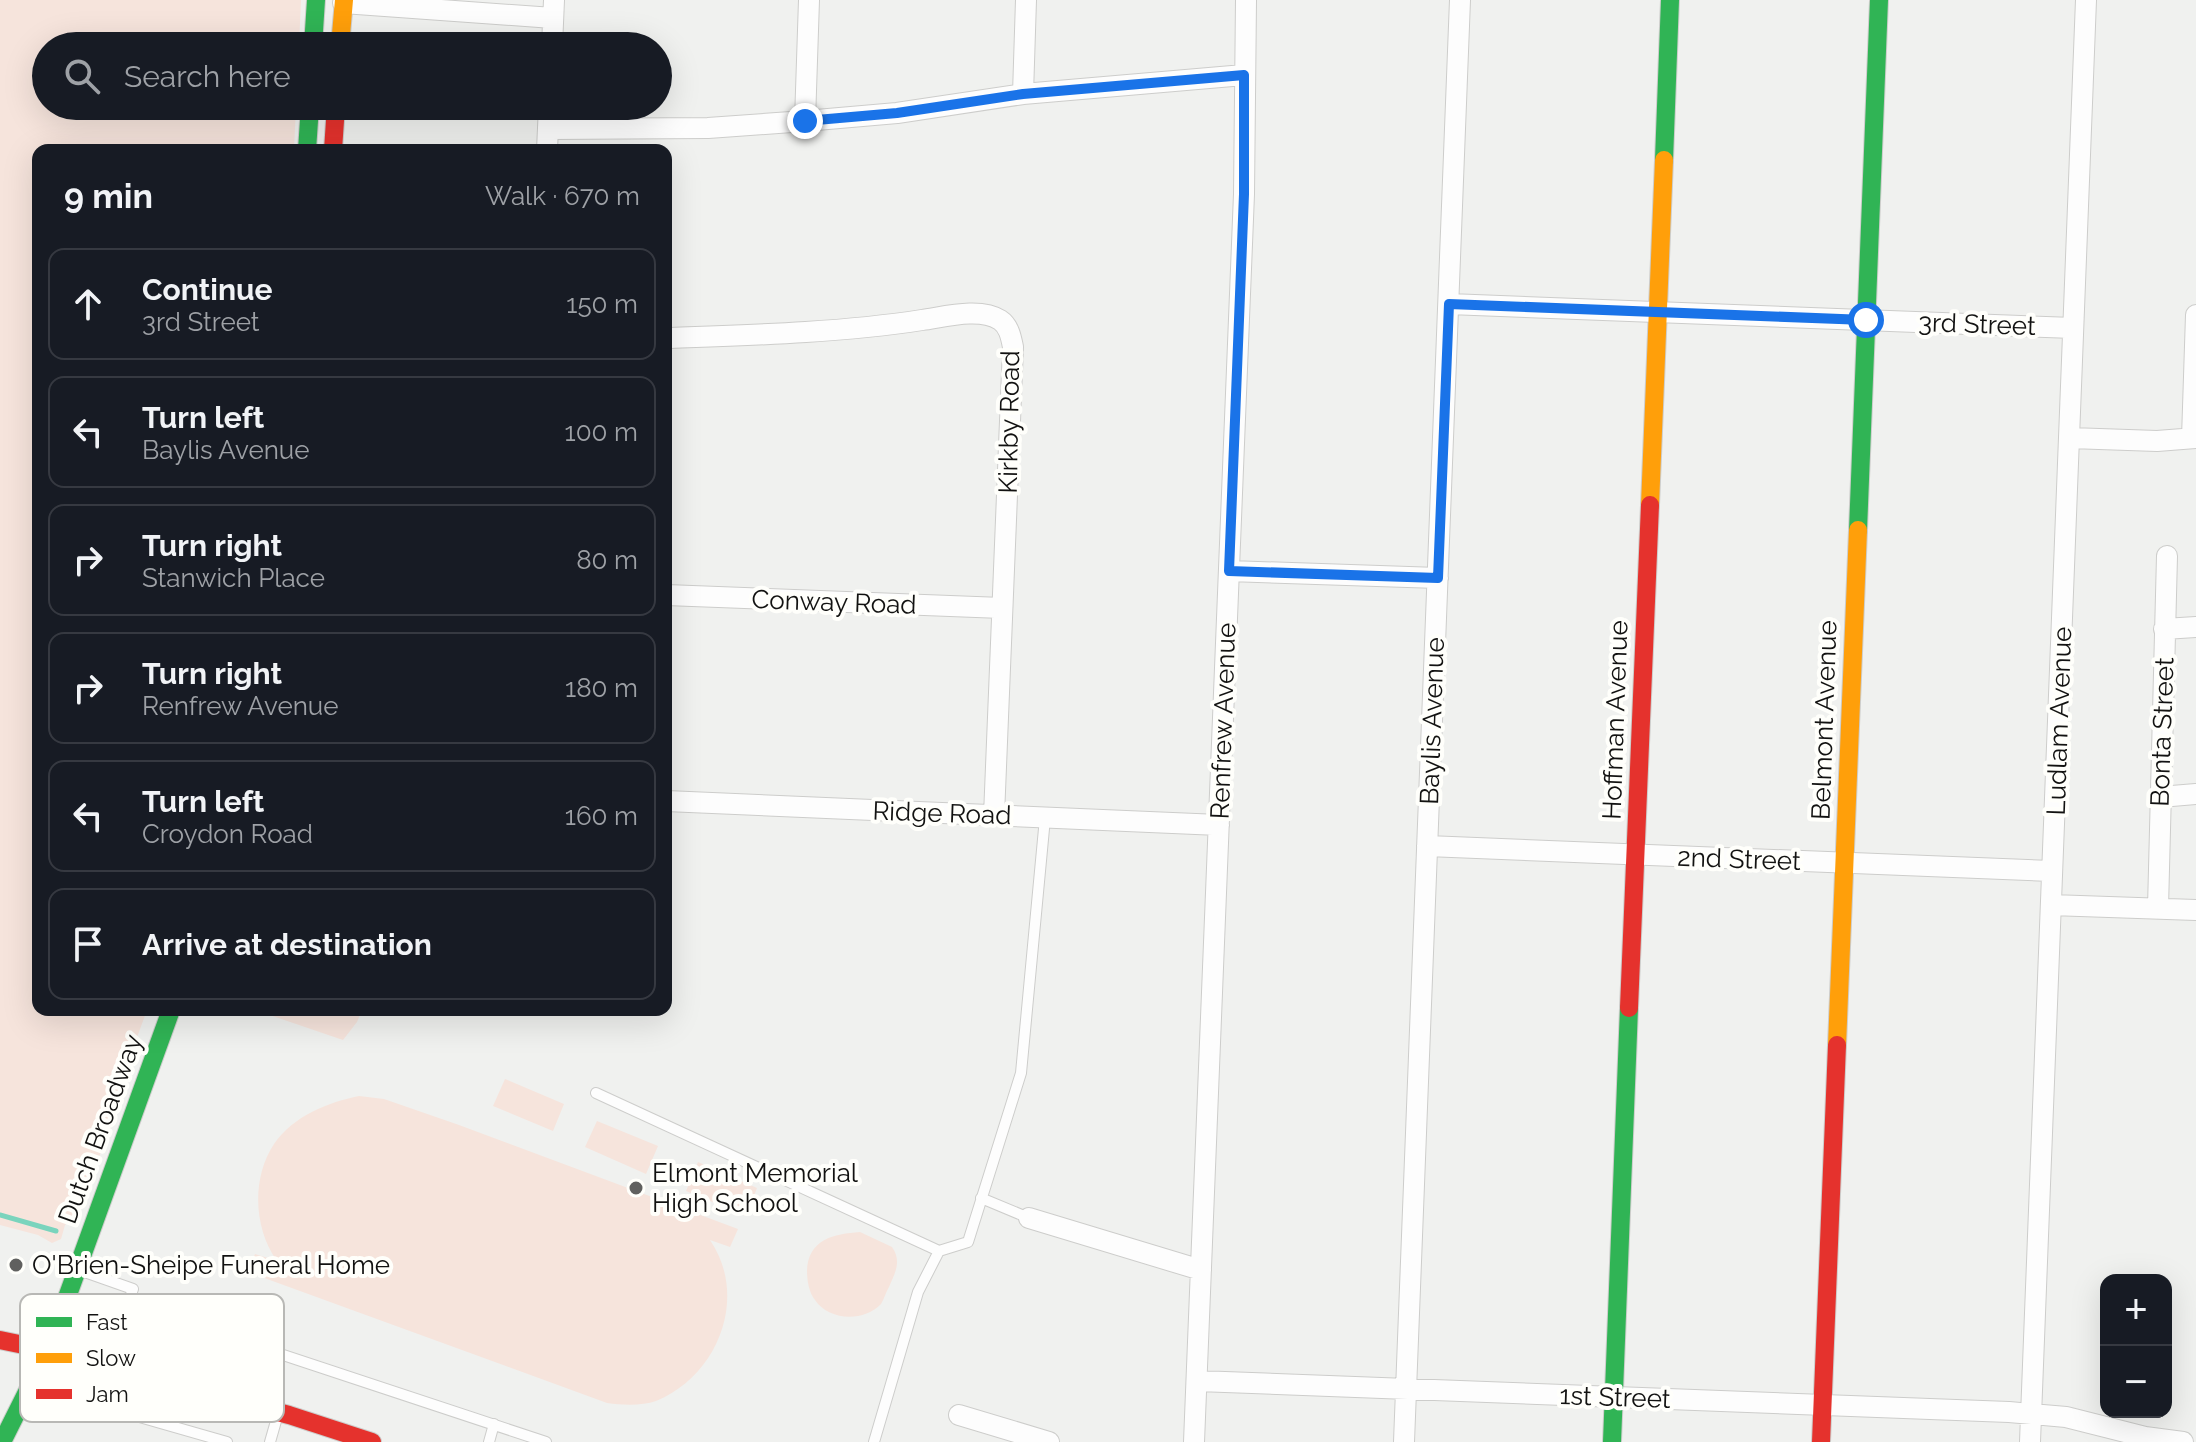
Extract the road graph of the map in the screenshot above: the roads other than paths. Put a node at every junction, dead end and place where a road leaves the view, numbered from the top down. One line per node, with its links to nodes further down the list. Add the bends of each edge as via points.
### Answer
1 (316, 0): 9 (street); 11 (street)
2 (809, 0): 19 (street)
3 (1026, 0): 15 (street)
4 (1246, 0): 14 (street, Renfrew Avenue)
5 (1460, 0): 24 (street, Baylis Avenue)
6 (1670, 0): 25 (street, Hoffman Avenue)
7 (1879, 0): 27 (street, Belmont Avenue)
8 (2086, 0): 28 (street, Ludlam Avenue)
9 (344, 1): 10 (street); 12 (street)
10 (554, 9): 13 (street)
11 (314, 32)
12 (341, 32)
13 (553, 32)
14 (1244, 75): 15 (street); 33 (street, Renfrew Avenue)
15 (1023, 94): 19 (street)
16 (309, 120): 21 (street)
17 (335, 120): 22 (street)
18 (548, 120): 20 (street)
19 (805, 121): 20 (street)
20 (548, 129): 23 (street)
21 (307, 144)
22 (333, 144)
23 (547, 144)
24 (1449, 304): 25 (street, 3rd Street); 34 (street, Baylis Avenue)
25 (1657, 312): 27 (street, 3rd Street); 46 (street, Hoffman Avenue)
26 (2196, 315): 31 (street)
27 (1866, 320): 28 (street, 3rd Street); 47 (street, Belmont Avenue)
28 (2073, 328): 30 (street, Ludlam Avenue)
29 (672, 338): 36 (street, Kirkby Road, via 770,335 970,313 999,320 1009,330 1013,347)
30 (2070, 438): 31 (street); 48 (street, Ludlam Avenue)
31 (2194, 438)
32 (2167, 556): 38 (street, Bonta Street)
33 (1229, 571): 34 (street); 44 (street, Renfrew Avenue)
34 (1438, 578): 45 (street, Baylis Avenue)
35 (672, 595): 36 (street, Conway Road)
36 (1002, 608): 42 (street, Kirkby Road)
37 (2196, 627): 38 (street)
38 (2164, 629): 40 (street, Bonta Street)
39 (2196, 794): 40 (street)
40 (2160, 797): 50 (street, Bonta Street)
41 (672, 801): 42 (street, Ridge Road)
42 (994, 816): 43 (street, Ridge Road)
43 (1045, 818): 44 (street, Ridge Road); 54 (lane, via 1021,1073)
44 (1219, 825): 58 (street, Renfrew Avenue)
45 (1427, 846): 46 (street, 2nd Street); 65 (street, Baylis Avenue)
46 (1636, 855): 47 (street, 2nd Street); 66 (street, Hoffman Avenue)
47 (1845, 863): 48 (street, 2nd Street); 67 (street, Belmont Avenue)
48 (2051, 871): 49 (street, Ludlam Avenue)
49 (2051, 905): 50 (street); 71 (street, Ludlam Avenue)
50 (2158, 908): 51 (street)
51 (2196, 910)
52 (169, 1016): 57 (street, Dutch Broadway)
53 (596, 1093): 56 (lane)
54 (981, 1198): 55 (lane); 56 (lane, via 968,1242)
55 (1029, 1218): 58 (street)
56 (939, 1251): 81 (lane, via 918,1292)
57 (77, 1269): 59 (street, Dutch Broadway); 60 (lane, via 133,1289)
58 (1201, 1270): 64 (street, Renfrew Avenue)
59 (68, 1294)
60 (131, 1294)
61 (0, 1340): 62 (street)
62 (20, 1344)
63 (284, 1355): 74 (lane)
64 (1198, 1381): 65 (street, 1st Street); 83 (street, Renfrew Avenue)
65 (1406, 1388): 66 (street, 1st Street); 84 (street, Baylis Avenue)
66 (1614, 1397): 67 (street, 1st Street); 85 (street, Hoffman Avenue)
67 (1823, 1405): 71 (street, 1st Street); 86 (street, Belmont Avenue)
68 (20, 1406): 75 (street, Dutch Broadway)
69 (284, 1414): 78 (street)
70 (959, 1415): 82 (street)
71 (2031, 1416): 87 (street, Ludlam Avenue); 88 (street, 1st Street, via 2066,1417)
72 (157, 1422): 76 (lane)
73 (275, 1422): 77 (lane)
74 (494, 1424): 79 (lane); 80 (lane)
75 (2, 1442)
76 (227, 1442)
77 (270, 1442)
78 (372, 1442)
79 (489, 1442)
80 (546, 1442)
81 (874, 1442)
82 (1049, 1442)
83 (1194, 1442)
84 (1404, 1442)
85 (1612, 1442)
86 (1821, 1442)
87 (2030, 1442)
88 (2183, 1442)

